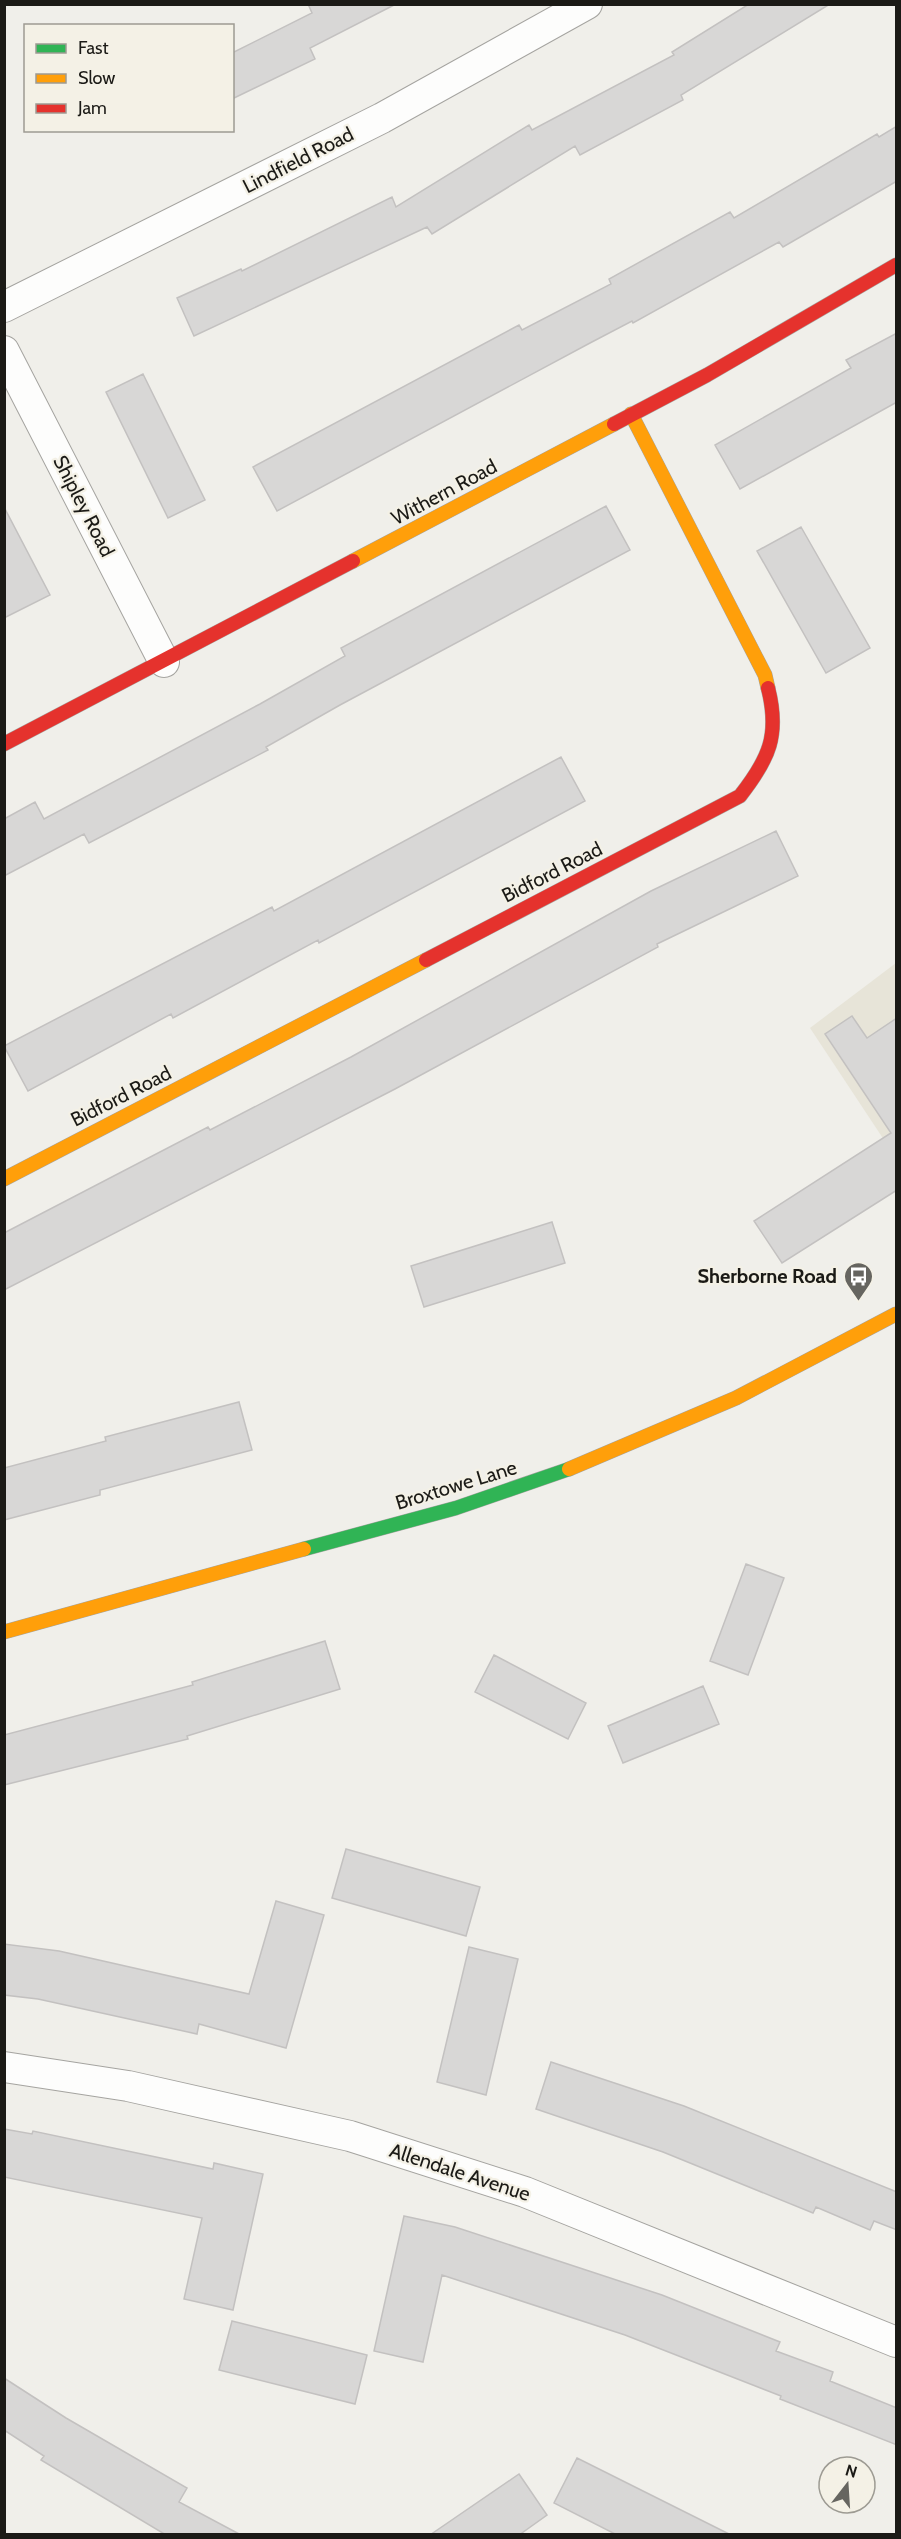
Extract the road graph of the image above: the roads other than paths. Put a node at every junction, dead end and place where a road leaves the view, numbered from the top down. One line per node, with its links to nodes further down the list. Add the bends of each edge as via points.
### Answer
1 (587, 4): 3 (street, Lindfield Road, via 382,118)
2 (897, 265): 5 (street, Withern Road, via 707,375)
3 (4, 307)
4 (4, 351): 6 (street, Shipley Road)
5 (631, 414): 6 (street, Withern Road); 8 (street, Bidford Road, via 765,675 775,711 772,743 762,771 740,796)
6 (164, 662): 7 (street, Withern Road)
7 (4, 744)
8 (4, 1179)
9 (897, 1314): 10 (street, Broxtowe Lane, via 764,1385 590,1461 455,1508)
10 (4, 1632)
11 (4, 2067): 12 (street, Allendale Avenue, via 128,2086 350,2136 525,2192)
12 (897, 2342)

